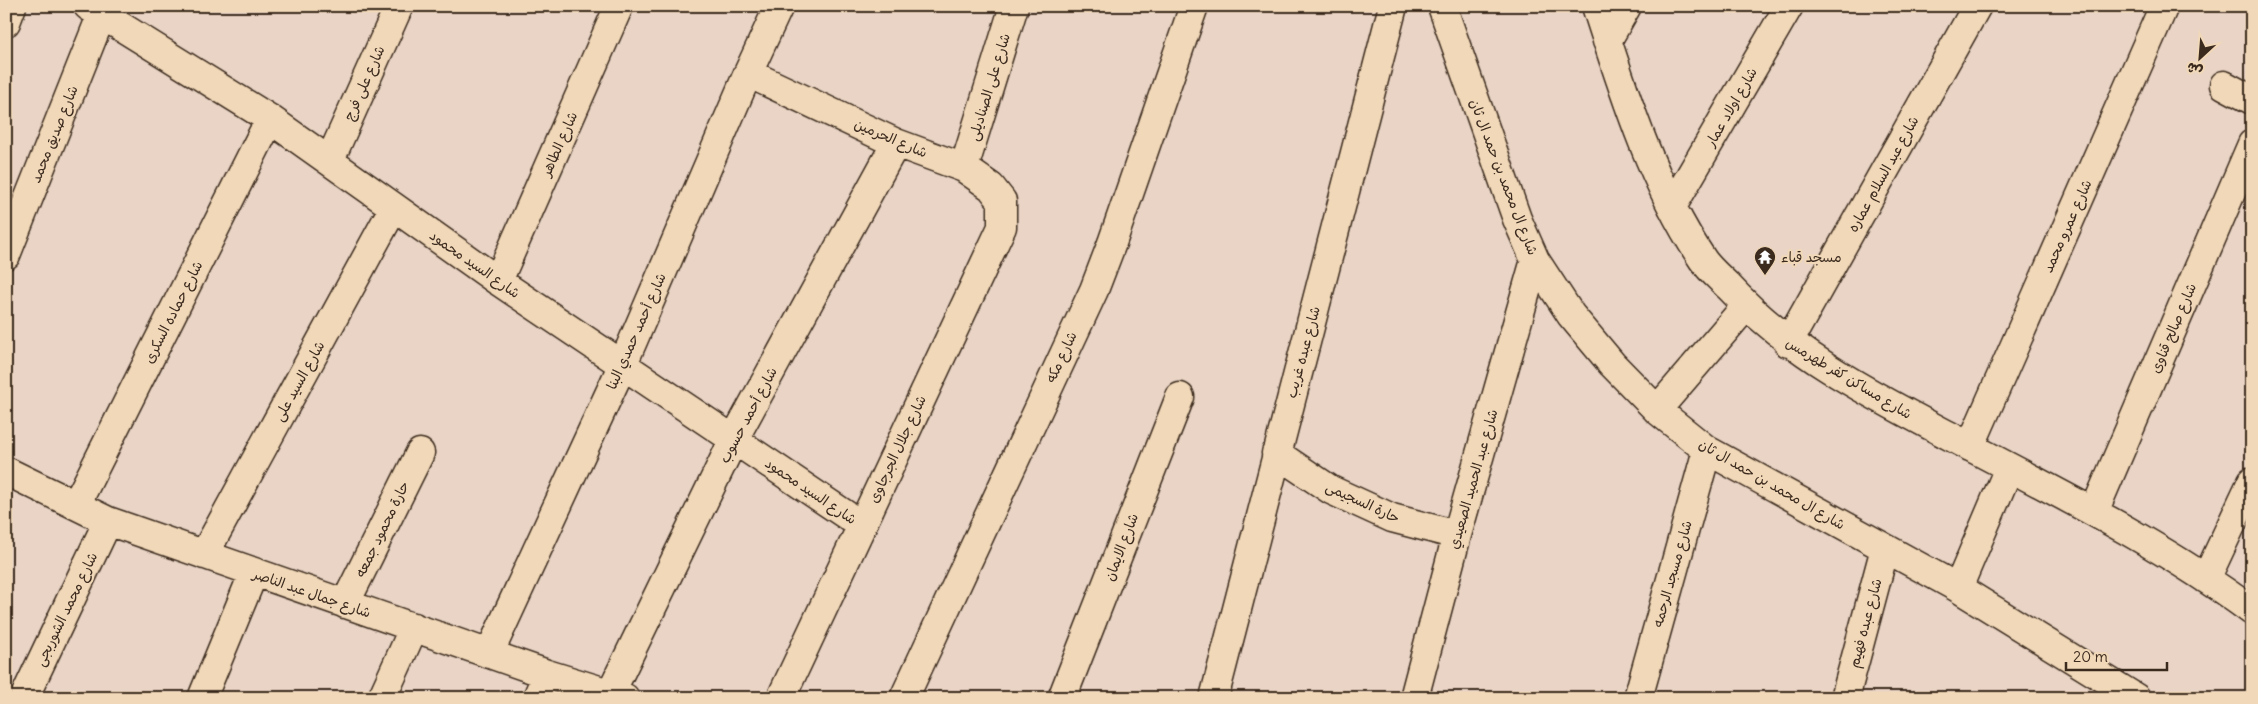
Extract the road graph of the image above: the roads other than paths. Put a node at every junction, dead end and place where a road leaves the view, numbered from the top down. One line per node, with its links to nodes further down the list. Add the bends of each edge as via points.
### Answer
1 (12, 6): 15 (street)
2 (398, 6): 23 (street, شارع على فرج)
3 (619, 6): 30 (street, شارع الطاهر)
4 (779, 6): 17 (street, شارع أحمد حمدي البنا)
5 (1014, 6): 24 (street, شارع على الصناديلى)
6 (1194, 6): 64 (street, شارع مكه, via 1094,290)
7 (1393, 6): 40 (street, شارع عبده غريب)
8 (1442, 6): 29 (street, شارع ال محمد بن حمد ال ثان, via 1517,219)
9 (1596, 6): 16 (street, شارع مساكن كفر طهرمس)
10 (1627, 6): 16 (street)
11 (1789, 6): 26 (street, شارع اولاد عمار)
12 (1977, 6): 32 (street, شارع عبد السلام عماره)
13 (2164, 6): 37 (street, شارع عمرو محمد)
14 (99, 9): 20 (street, شارع السيد محمود); 28 (street, شارع صديق محمد)
15 (6, 22)
16 (1607, 41): 26 (street, شارع مساكن كفر طهرمس, via 1646,150)
17 (748, 73): 21 (street, شارع الحرمين); 33 (street, شارع أحمد حمدي البنا)
18 (2224, 85): 19 (street)
19 (2252, 100)
20 (270, 119): 23 (street, شارع السيد محمود); 44 (street, شارع حماده السكرى)
21 (896, 143): 24 (street, شارع الحرمين); 36 (street, شارع أحمد حسوب)
22 (2252, 144): 45 (street, شارع صالح قناوى)
23 (330, 160): 25 (street, شارع السيد محمود)
24 (964, 168): 27 (street, شارع الحرمين, via 992,187 1002,201)
25 (394, 207): 30 (street, شارع السيد محمود); 50 (street, شارع السيد على)
26 (1672, 207): 31 (street, شارع مساكن كفر طهرمس, via 1704,261)
27 (1002, 227): 47 (street, شارع جلال الجرجاوى)
28 (6, 255)
29 (1535, 260): 35 (street, شارع ال محمد بن حمد ال ثان, via 1582,329); 48 (street, شارع عبد الحميد الصعيدي)
30 (498, 281): 33 (street, شارع السيد محمود)
31 (1746, 306): 32 (street, شارع مساكن كفر طهرمس); 35 (street)
32 (1788, 343): 37 (street, شارع مساكن كفر طهرمس, via 1878,398)
33 (623, 364): 36 (street, شارع السيد محمود); 57 (street, شارع أحمد حمدي البنا)
34 (1180, 397): 65 (street, شارع الايمان)
35 (1657, 410): 38 (street, شارع ال محمد بن حمد ال ثان)
36 (734, 439): 47 (street, شارع السيد محمود); 59 (street, شارع أحمد حسوب)
37 (1970, 447): 41 (street, شارع مساكن كفر طهرمس)
38 (1707, 450): 49 (street, شارع ال محمد بن حمد ال ثان); 68 (street, شارع مسجد الرحمه)
39 (420, 453): 54 (street, حارة محمود جمعه)
40 (1276, 453): 48 (street, حارة السجيمى, via 1332,490 1392,518); 66 (street, شارع عبده غريب)
41 (2009, 468): 45 (street, شارع مساكن كفر طهرمس); 53 (street)
42 (6, 471): 44 (street, شارع جمال عبد الناصر)
43 (2252, 481): 52 (street)
44 (76, 505): 46 (street, شارع جمال عبد الناصر)
45 (2094, 512): 52 (street, شارع مساكن كفر طهرمس)
46 (108, 521): 50 (street, شارع جمال عبد الناصر); 60 (street, شارع محمد الشوربجى)
47 (861, 525): 63 (street, شارع جلال الجرجاوى)
48 (1457, 535): 67 (street, شارع عبد الحميد الصعيدي)
49 (1885, 548): 53 (street, شارع ال محمد بن حمد ال ثان); 69 (street, شارع عبده فهيم)
50 (204, 555): 51 (street, شارع جمال عبد الناصر)
51 (254, 572): 54 (street, شارع جمال عبد الناصر); 61 (street)
52 (2206, 579): 55 (street, شارع مساكن كفر طهرمس)
53 (1958, 588): 70 (street, شارع ال محمد بن حمد ال ثان)
54 (345, 604): 56 (street, شارع جمال عبد الناصر)
55 (2252, 611)
56 (414, 627): 57 (street, شارع جمال عبد الناصر); 62 (street)
57 (489, 654): 58 (street, شارع جمال عبد الناصر)
58 (542, 686): 59 (street, شارع جمال عبد الناصر)
59 (618, 695)
60 (24, 698)
61 (202, 698)
62 (382, 698)
63 (781, 698)
64 (904, 698)
65 (1062, 698)
66 (1214, 698)
67 (1414, 698)
68 (1638, 698)
69 (1845, 698)
70 (2136, 698)

